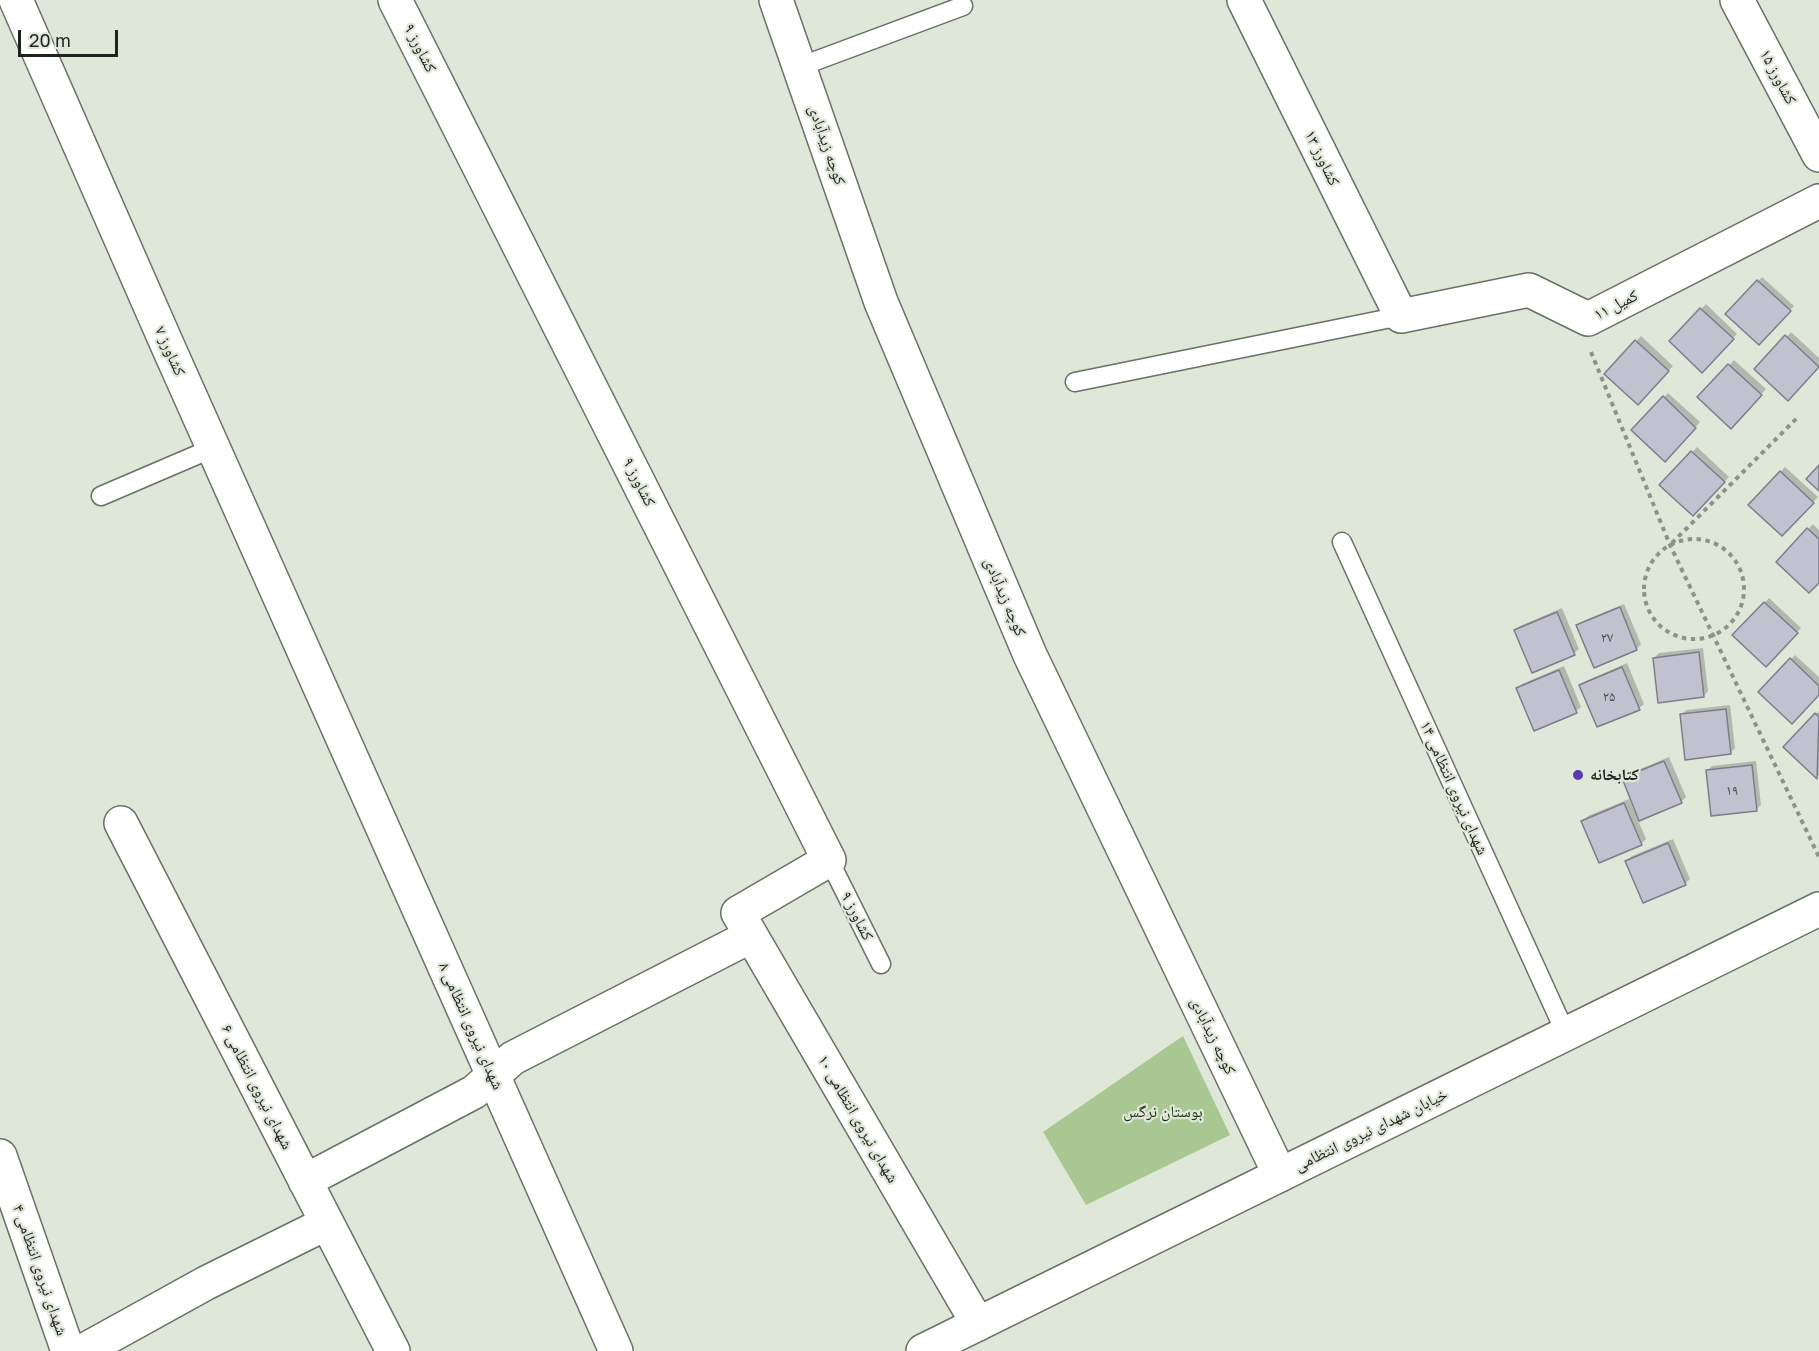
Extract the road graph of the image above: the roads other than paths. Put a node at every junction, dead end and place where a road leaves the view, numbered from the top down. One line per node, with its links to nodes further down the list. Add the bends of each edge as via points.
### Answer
1 (16, 0): 12 (street, کشاورز ۷)
2 (395, 0): 17 (street, کشاورز ۹)
3 (776, 0): 7 (street, کوچه زیدآبادی)
4 (1244, 0): 10 (street, کشاورز ۱۳)
5 (1737, 0): 8 (street, کشاورز ۱۵)
6 (963, 6): 7 (lane)
7 (800, 67): 24 (street, کوچه زیدآبادی, via 881,302 1030,655)
8 (1819, 155)
9 (1819, 201): 10 (street, کمیل ۱۱, via 1588,319 1529,290)
10 (1401, 316): 11 (lane)
11 (1075, 382)
12 (213, 448): 13 (lane); 15 (street, کشاورز ۷)
13 (101, 496)
14 (1342, 542): 21 (lane, شهدای نیروی انتظامی ۱۴)
15 (326, 701): 22 (street, شهدای نیروی انتظامی ۸)
16 (121, 823): 25 (street, شهدای نیروی انتظامی ۶)
17 (829, 860): 19 (street); 20 (lane, کشاورز ۹)
18 (1819, 909): 21 (street, خیابان شهدای نیروی انتظامی)
19 (744, 924): 22 (street, via 513,1058); 27 (street, شهدای نیروی انتظامی ۱۰)
20 (881, 964)
21 (1566, 1034): 24 (street, خیابان شهدای نیروی انتظامی)
22 (493, 1075): 25 (street, via 474,1092); 31 (street, شهدای نیروی انتظامی ۸)
23 (0, 1156): 28 (street, شهدای نیروی انتظامی ۴)
24 (1280, 1175): 27 (street, خیابان شهدای نیروی انتظامی)
25 (305, 1181): 26 (street, شهدای نیروی انتظامی ۶)
26 (327, 1223): 29 (street, via 206,1283); 30 (street, شهدای نیروی انتظامی ۶)
27 (978, 1324): 32 (street, خیابان شهدای نیروی انتظامی)
28 (68, 1351)
29 (83, 1351)
30 (393, 1351)
31 (616, 1351)
32 (923, 1351)

